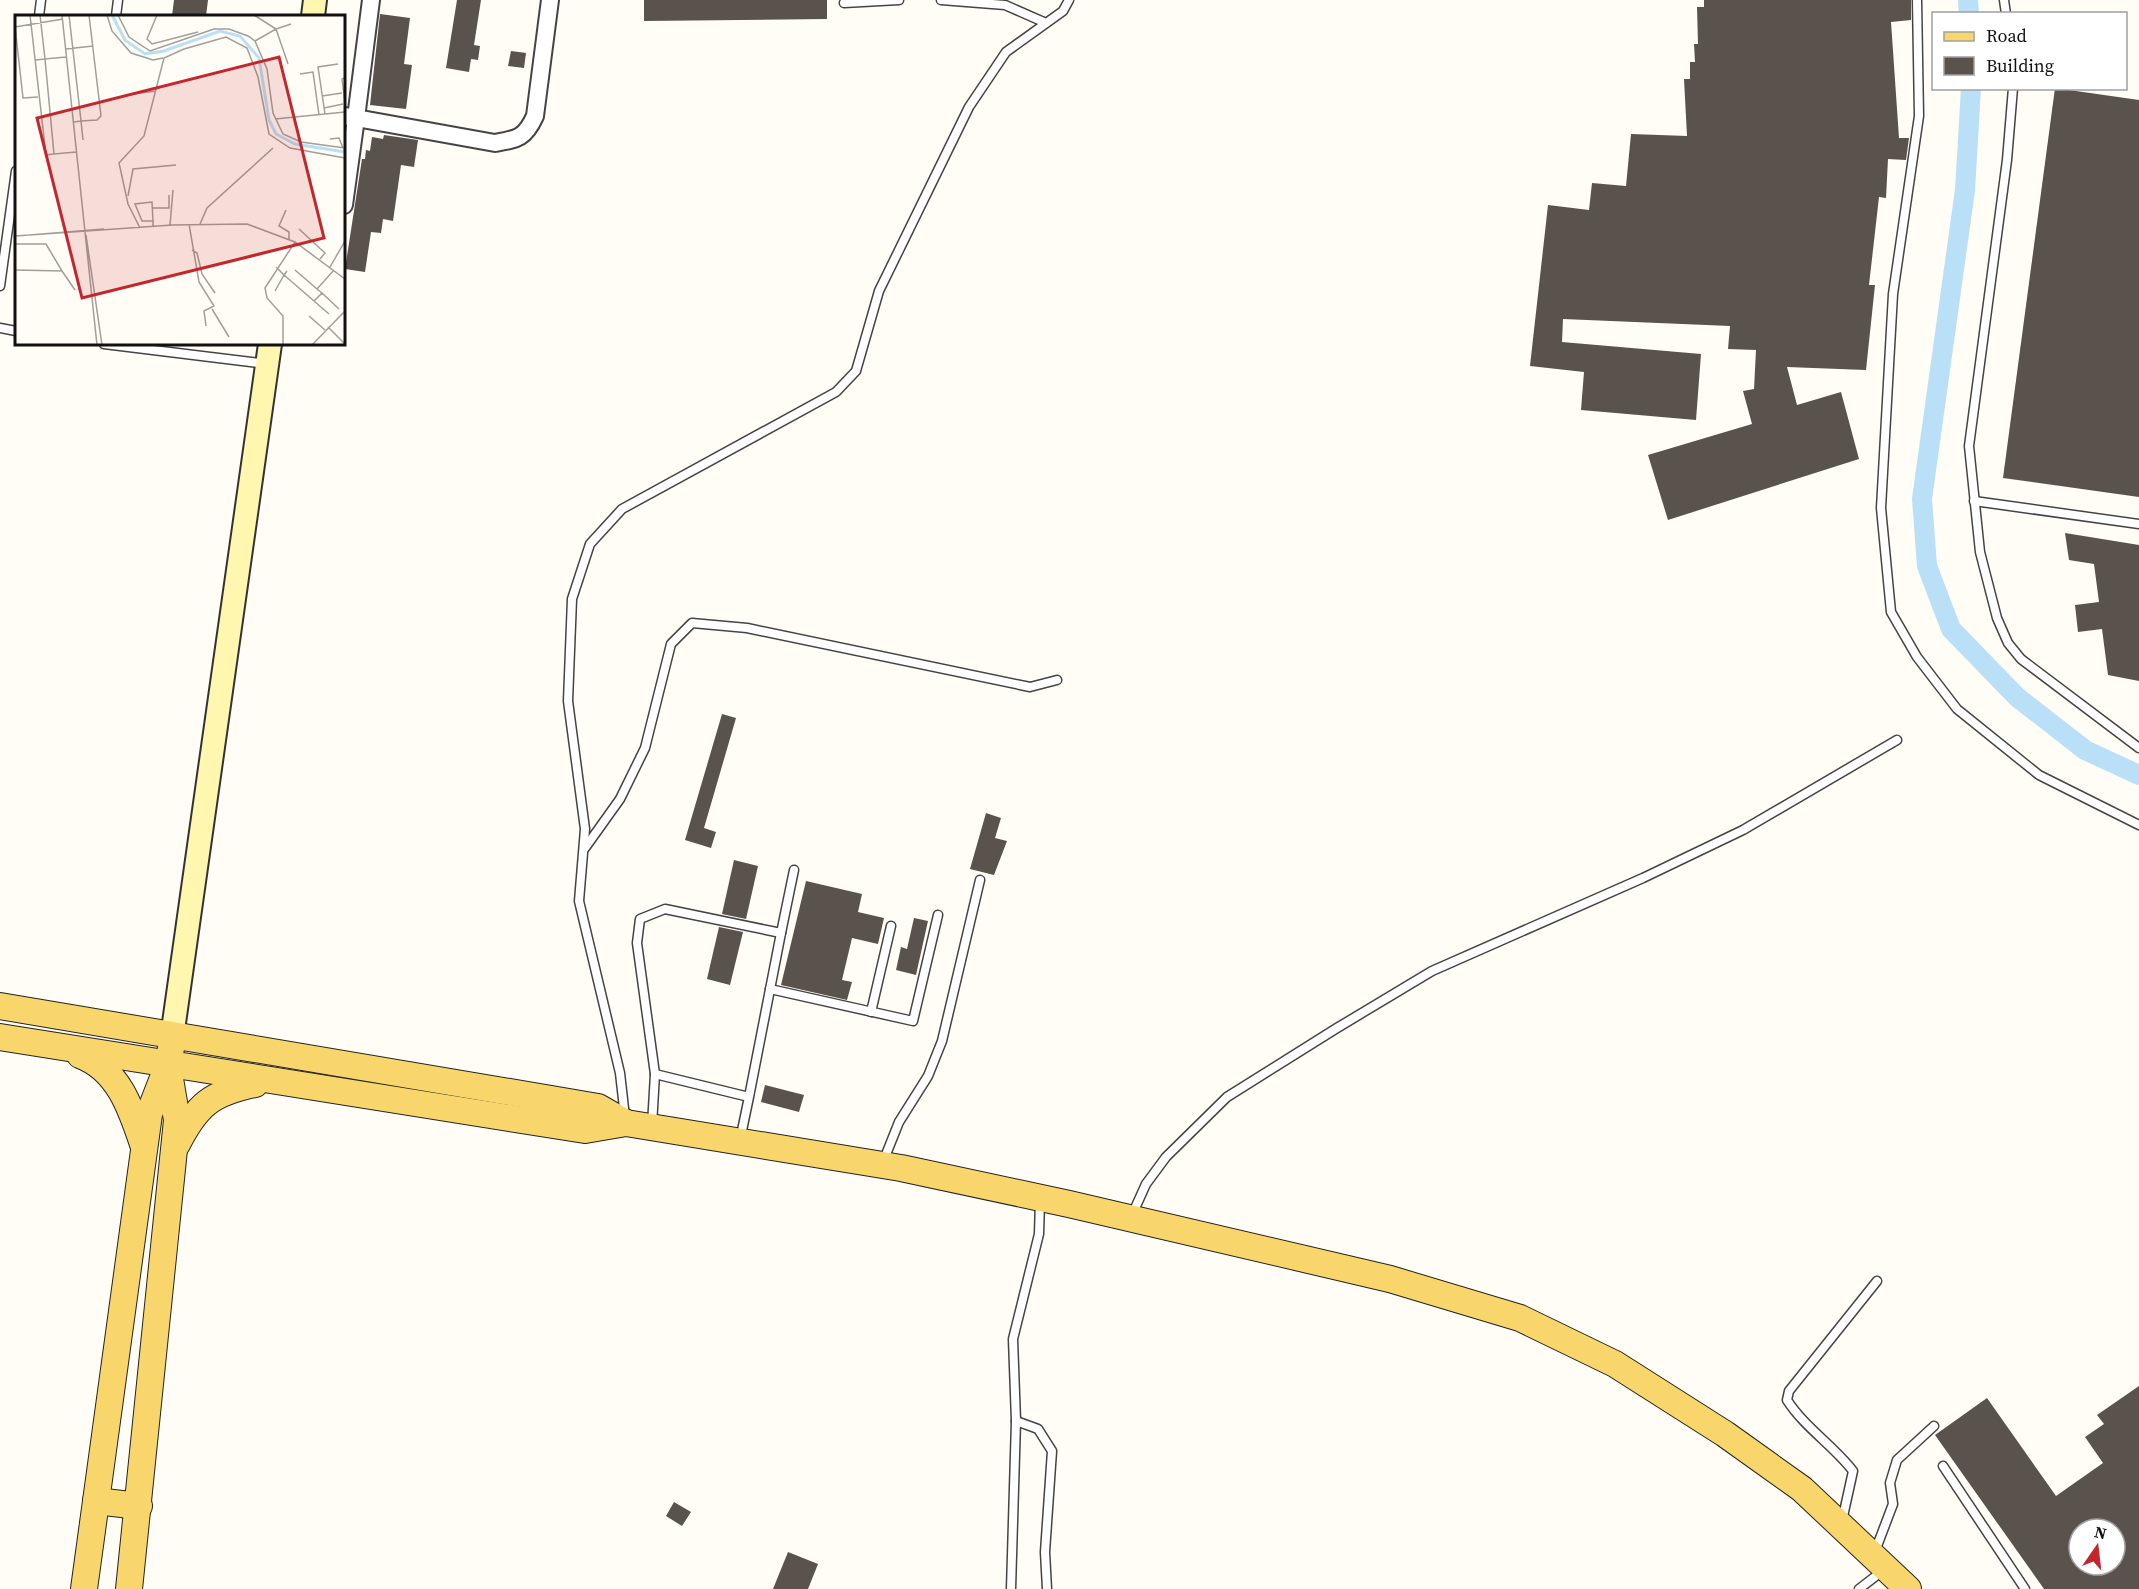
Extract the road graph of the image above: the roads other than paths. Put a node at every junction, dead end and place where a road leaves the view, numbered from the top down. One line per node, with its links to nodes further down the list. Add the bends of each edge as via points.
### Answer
1 (41, 0): 11 (lane)
2 (118, 0): 12 (lane)
3 (315, 0): 13 (main road)
4 (372, 0): 16 (street)
5 (550, 0): 16 (street, via 535,116 528,132 495,143)
6 (899, 0): 10 (lane)
7 (941, 0): 14 (lane, via 1005,4)
8 (1069, 0): 14 (lane, via 1063,11)
9 (1917, 0): 29 (lane, via 1919,116 1893,294 1881,508 1891,612 1917,657 1957,709 2039,775)
10 (844, 3)
11 (39, 15)
12 (116, 15)
13 (313, 15)
14 (1046, 23): 30 (lane, via 1006,52 969,107 879,291 856,371 836,392 622,509 590,544 572,599 568,701)
15 (2013, 90): 24 (lane, via 1969,446)
16 (350, 117): 18 (street)
17 (15, 178): 19 (lane)
18 (345, 191)
19 (0, 286)
20 (0, 328): 21 (lane)
21 (15, 331)
22 (120, 345): 23 (lane)
23 (268, 354): 40 (main road)
24 (1974, 501): 25 (lane); 28 (lane, via 1980,552 1997,618 2008,643 2021,659)
25 (2139, 524)
26 (1057, 680): 30 (lane, via 1030,687 747,628 692,623 671,644 645,748 620,800)
27 (1897, 740): 53 (lane, via 1743,830 1432,971 1227,1097 1166,1157 1146,1184)
28 (2139, 748)
29 (2139, 825)
30 (585, 849): 46 (lane, via 579,901 620,1072)
31 (794, 870): 35 (lane)
32 (980, 880): 51 (lane, via 942,1041 928,1076 898,1122)
33 (938, 915): 38 (lane, via 913,1021)
34 (891, 926): 38 (lane)
35 (781, 933): 36 (lane); 43 (lane, via 665,909 640,920 637,943)
36 (770, 989): 38 (lane); 45 (lane)
37 (0, 1006): 40 (main road)
38 (871, 1012)
39 (0, 1037): 41 (main road)
40 (172, 1037): 42 (main road); 46 (main road, via 598,1107)
41 (57, 1047): 42 (main road); 49 (main road, via 96,1061 119,1086)
42 (168, 1065): 44 (main road); 49 (main road, via 149,1114); 50 (main road, via 177,1120)
43 (655, 1074): 45 (lane); 47 (lane)
44 (273, 1081): 46 (main road, via 585,1130); 50 (main road, via 224,1090 191,1116)
45 (749, 1097): 48 (lane)
46 (626, 1124): 47 (main road)
47 (652, 1127): 48 (main road)
48 (740, 1141): 51 (main road)
49 (145, 1149): 58 (main road)
50 (174, 1150): 59 (main road)
51 (882, 1165): 52 (main road)
52 (1040, 1198): 53 (main road); 55 (lane, via 1039,1234 1013,1339)
53 (1131, 1218): 60 (main road, via 1390,1279 1520,1318 1615,1364 1725,1434 1802,1489)
54 (1876, 1281): 60 (lane, via 1789,1391 1787,1400 1853,1471)
55 (1016, 1421): 64 (lane); 65 (lane, via 1038,1429 1052,1451 1045,1552)
56 (1934, 1426): 61 (lane, via 1897,1460 1890,1483 1893,1504)
57 (1944, 1466): 68 (lane)
58 (96, 1501): 59 (main road); 62 (main road)
59 (139, 1506): 63 (main road)
60 (1842, 1525): 61 (main road)
61 (1881, 1561): 66 (lane); 67 (main road)
62 (84, 1589)
63 (129, 1589)
64 (1011, 1589)
65 (1047, 1589)
66 (1859, 1589)
67 (1908, 1589)
68 (2025, 1589)

